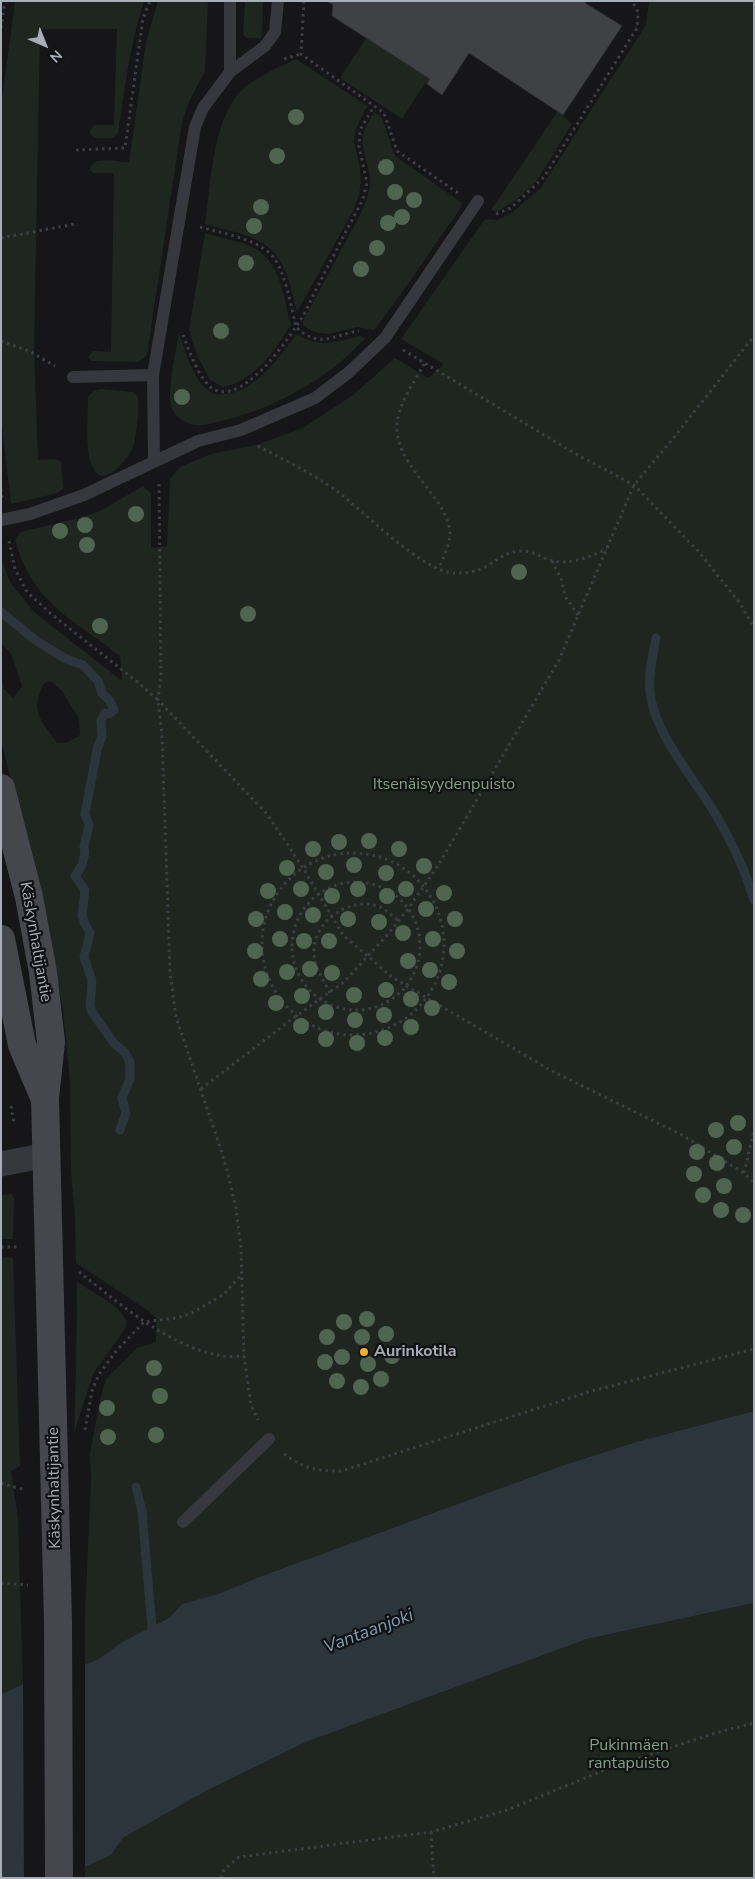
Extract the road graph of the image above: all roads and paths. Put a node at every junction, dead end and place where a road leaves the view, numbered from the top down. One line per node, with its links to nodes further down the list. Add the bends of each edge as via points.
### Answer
1 (6, 1): 7 (path)
2 (150, 1): 12 (path, via 143,18 125,148)
3 (230, 1): 10 (lane)
4 (278, 1): 10 (lane, via 276,32 265,46)
5 (304, 1): 8 (path)
6 (632, 1): 13 (path, via 638,12 637,28 544,177 511,208 495,214)
7 (1, 28)
8 (301, 54): 9 (path); 11 (path)
9 (282, 60)
10 (230, 72): 16 (lane, via 203,108 195,127)
11 (374, 106): 13 (path, via 384,113 395,147 402,156); 20 (path, via 360,130 359,146 367,183 363,199)
12 (76, 150)
13 (477, 203): 23 (lane)
14 (201, 218): 17 (path)
15 (75, 224): 19 (path)
16 (180, 224): 17 (path); 26 (lane)
17 (200, 227): 18 (path); 20 (path, via 243,239 273,256)
18 (198, 236)
19 (1, 238)
20 (296, 327): 21 (path, via 252,380 234,390 221,392 208,384 193,363); 23 (path, via 310,336 328,340 360,331)
21 (182, 332)
22 (754, 336): 30 (path)
23 (385, 338): 25 (path); 28 (lane, via 315,398)
24 (1, 341): 27 (path, via 29,351)
25 (424, 364): 30 (path); 34 (path, via 400,410 397,427 403,454 447,522 450,535)
26 (153, 375): 27 (lane); 29 (lane)
27 (73, 377)
28 (241, 430): 29 (lane, via 198,441); 34 (path, via 247,440 336,491 398,542)
29 (154, 461): 31 (lane, via 84,495 30,514); 37 (path, via 159,482 161,676)
30 (634, 485): 32 (path); 36 (path, via 698,551 739,602)
31 (3, 519): 37 (path, via 15,569 28,592 50,614)
32 (608, 548): 33 (path, via 586,558); 35 (path)
33 (552, 562): 34 (path, via 523,551 497,558 476,571 451,573); 35 (path, via 566,596)
34 (439, 568)
35 (579, 615): 40 (path, via 559,660)
36 (754, 627)
37 (158, 700): 39 (path, via 267,814); 52 (path, via 172,990 176,1017)
38 (1, 788): 53 (main road, Käskynhaltijantie, via 29,897 43,972 51,1042)
39 (303, 868): 40 (path, via 329,855 354,853 379,857 401,866); 41 (path); 51 (path, via 280,889 265,921 264,938 264,955 274,990)
40 (423, 886): 42 (path); 49 (path, via 444,925 445,949)
41 (318, 891): 42 (path, via 340,883 364,882 387,890); 43 (path); 50 (path, via 301,909 292,932 292,957 302,983)
42 (408, 909): 44 (path); 47 (path, via 417,922 422,942 420,964)
43 (331, 916): 44 (path, via 348,907 364,904 381,908); 46 (path, via 343,935); 48 (path, via 319,929 314,950 317,970)
44 (399, 921): 46 (path)
45 (1, 939): 53 (main road, Käskynhaltijantie, via 22,1045)
46 (368, 957): 47 (path); 48 (path)
47 (408, 986): 49 (path); 50 (path, via 391,1000 367,1009 342,1008)
48 (330, 993): 50 (path)
49 (428, 997): 51 (path, via 408,1016 383,1030 354,1036 324,1032); 57 (path, via 552,1070 682,1135)
50 (318, 1001): 51 (path)
51 (296, 1016): 52 (path)
52 (201, 1089): 62 (path, via 236,1208)
53 (45, 1098): 55 (main road, Käskynhaltijantie)
54 (754, 1130): 57 (path)
55 (47, 1155): 56 (street); 75 (main road, Käskynhaltijantie, via 58,1622)
56 (1, 1164)
57 (744, 1174): 58 (path)
58 (754, 1183)
59 (1, 1247): 60 (path)
60 (17, 1247)
61 (77, 1270): 63 (path)
62 (242, 1275): 63 (path, via 224,1294 190,1314); 63 (path, via 244,1356 222,1356 188,1346)
63 (144, 1322): 65 (path, via 117,1350 100,1374 92,1391)
64 (754, 1349): 67 (path, via 592,1391)
65 (84, 1435)
66 (269, 1439): 70 (lane)
67 (377, 1460)
68 (1, 1483): 69 (path)
69 (30, 1492)
70 (183, 1522)
71 (1, 1583): 72 (path)
72 (31, 1585)
73 (754, 1723): 74 (path, via 668,1748 507,1810)
74 (431, 1832): 76 (path, via 239,1857 224,1870); 77 (path)
75 (59, 1878)
76 (221, 1878)
77 (434, 1878)

